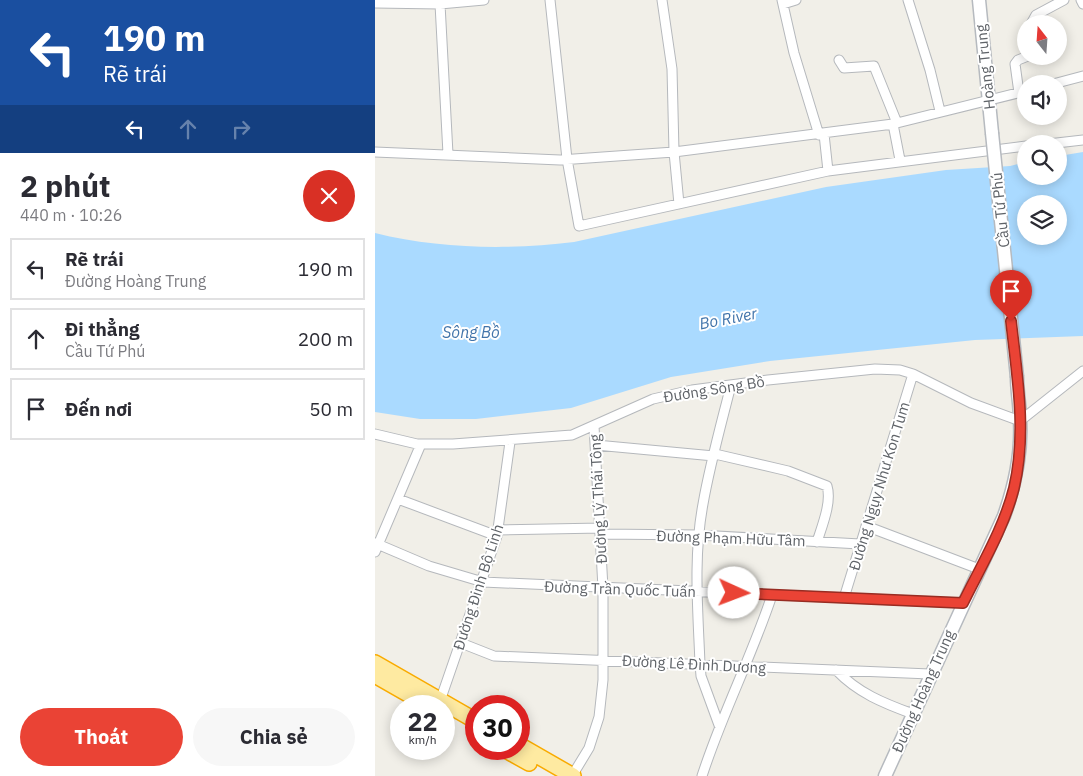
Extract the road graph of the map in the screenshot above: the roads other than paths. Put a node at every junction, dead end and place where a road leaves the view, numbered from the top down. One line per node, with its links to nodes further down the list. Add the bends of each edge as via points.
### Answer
1 (484, 0): 11 (street)
2 (550, 0): 31 (street)
3 (662, 0): 29 (street, via 672,68)
4 (796, 0): 10 (street)
5 (908, 0): 21 (street)
6 (979, 0): 20 (main road, Hoàng Trung)
7 (1064, 0): 13 (street)
8 (1081, 0): 12 (street)
9 (375, 2): 11 (street)
10 (783, 2): 24 (street, via 794,53)
11 (440, 4): 30 (street)
12 (1083, 4)
13 (1036, 15)
14 (839, 60): 22 (street, via 844,68 874,66)
15 (1017, 61): 16 (street)
16 (1018, 75)
17 (1083, 76): 18 (street)
18 (1067, 80)
19 (1017, 93): 20 (street)
20 (989, 100): 21 (street); 23 (main road, Hoàng Trung)
21 (940, 111): 22 (street)
22 (895, 124): 24 (street); 32 (street)
23 (992, 133): 37 (main road, Cầu Tứ Phú, bridge)
24 (822, 134): 29 (street); 33 (street)
25 (1083, 140): 26 (street)
26 (1067, 142)
27 (1017, 147): 32 (street)
28 (375, 152): 30 (street)
29 (674, 152): 31 (street); 34 (street)
30 (448, 154): 31 (street)
31 (567, 159): 34 (street, via 579,226)
32 (900, 160): 33 (street)
33 (828, 171): 34 (street)
34 (679, 204)
35 (1083, 371): 39 (street)
36 (913, 374): 38 (street, Đường Sông Bồ, via 875,369); 39 (street, Đường Sông Bồ, via 971,403); 47 (street, Đường Ngụy Như Kon Tum)
37 (1017, 377): 39 (main road, Đường Hoàng Trung)
38 (731, 385): 40 (street, Đường Sông Bồ, via 653,399); 45 (street)
39 (1020, 421): 54 (main road, Đường Hoàng Trung, via 1020,453 1014,488)
40 (594, 426): 42 (street, Đường Sông Bồ, via 572,435); 44 (street, Đường Lý Thái Tông)
41 (375, 434): 43 (street, Đường Sông Bồ)
42 (510, 442): 43 (street, Đường Sông Bồ); 49 (street, Đường Đinh Bộ Lĩnh)
43 (421, 444): 46 (street)
44 (596, 445): 45 (street); 48 (street, Đường Lý Thái Tông)
45 (714, 455): 50 (street); 51 (street, via 789,471 827,486 827,507)
46 (398, 499): 49 (street); 53 (street)
47 (866, 526): 52 (street, Đường Ngụy Như Kon Tum); 54 (street)
48 (601, 531): 49 (street, Đường Phạm Hữu Tâm); 50 (street, Đường Phạm Hữu Tâm); 56 (street, Đường Lý Thái Tông)
49 (498, 533): 55 (street, Đường Đinh Bộ Lĩnh)
50 (699, 535): 51 (street, Đường Phạm Hữu Tâm); 57 (street)
51 (817, 542): 52 (street, Đường Phạm Hữu Tâm)
52 (860, 544): 59 (street, Đường Ngụy Như Kon Tum)
53 (376, 547): 55 (street, Đường Trần Quốc Tuấn)
54 (979, 569): 60 (main road, Đường Hoàng Trung)
55 (483, 582): 56 (street, Đường Trần Quốc Tuấn); 61 (street, Đường Đinh Bộ Lĩnh)
56 (603, 588): 57 (street, Đường Trần Quốc Tuấn); 62 (street, Đường Lý Thái Tông)
57 (697, 592): 58 (street, Đường Trần Quốc Tuấn); 64 (street)
58 (771, 594): 59 (street, Đường Trần Quốc Tuấn); 65 (street)
59 (844, 598): 60 (street, Đường Trần Quốc Tuấn)
60 (963, 603): 67 (main road, Đường Hoàng Trung)
61 (461, 644): 62 (street, Đường Lê Đình Dương, via 494,656); 71 (street, Đường Đinh Bộ Lĩnh)
62 (603, 659): 64 (street, Đường Lê Đình Dương); 77 (street, Đường Lý Thái Tông, via 599,717 589,748)
63 (375, 663): 70 (highway)
64 (700, 664): 65 (street, Đường Lê Đình Dương); 73 (street, via 701,676)
65 (745, 666): 66 (street, Đường Lê Đình Dương); 73 (street)
66 (835, 670): 67 (street, Đường Lê Đình Dương); 72 (street, via 872,699)
67 (930, 674): 72 (main road, Đường Hoàng Trung)
68 (375, 675): 69 (highway)
69 (414, 695)
70 (421, 695)
71 (442, 695)
72 (913, 714): 79 (main road, Đường Hoàng Trung)
73 (719, 726): 78 (street)
74 (530, 751): 77 (highway)
75 (524, 760): 76 (highway)
76 (552, 776)
77 (573, 776)
78 (702, 776)
79 (885, 776)

